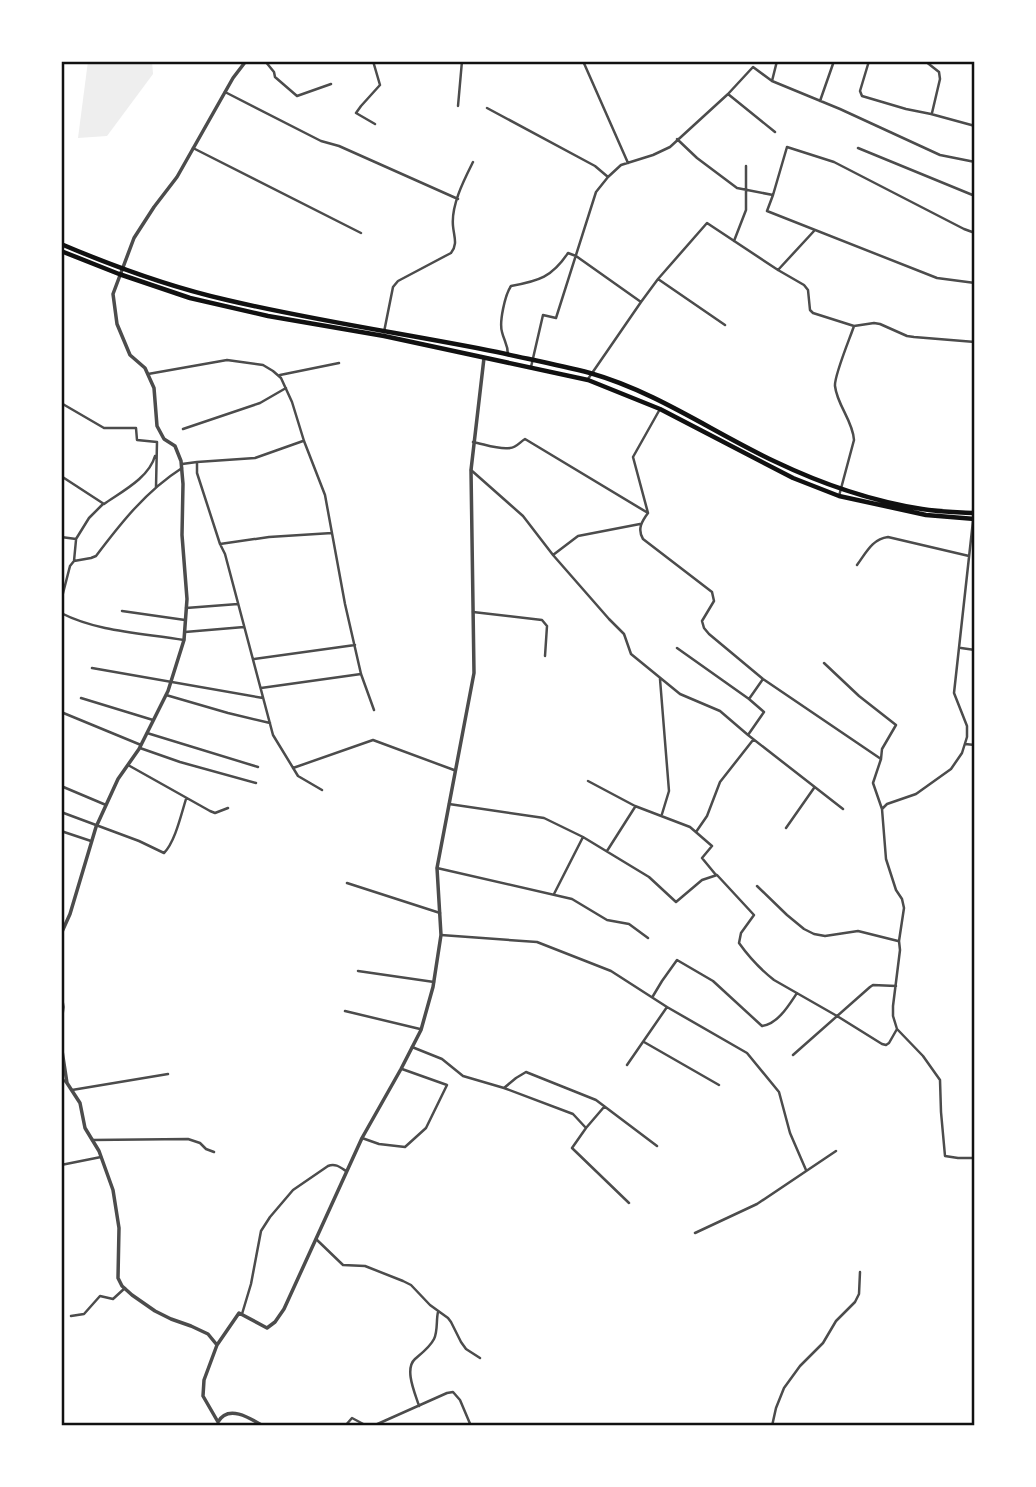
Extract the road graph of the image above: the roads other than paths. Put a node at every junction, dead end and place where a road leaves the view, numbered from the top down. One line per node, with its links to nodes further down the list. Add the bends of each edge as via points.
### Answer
1 (246, 61): 14 (street)
2 (265, 61): 13 (street, via 297,96)
3 (373, 61): 20 (street, via 380,85 356,113)
4 (462, 61): 17 (street)
5 (583, 61): 28 (street)
6 (756, 61): 11 (street)
7 (777, 61): 12 (street)
8 (834, 61): 16 (street)
9 (869, 61): 19 (street, via 862,96)
10 (925, 61): 19 (street, via 939,72 940,79)
11 (753, 66): 12 (street); 15 (street)
12 (772, 81): 16 (street)
13 (331, 84)
14 (225, 92): 24 (street); 34 (street, via 321,141)
15 (727, 94): 22 (street); 23 (street)
16 (820, 101): 27 (street, via 940,155)
17 (458, 106)
18 (487, 108): 30 (street)
19 (931, 114): 21 (street)
20 (375, 124)
21 (975, 126)
22 (775, 132)
23 (677, 139): 28 (street, via 670,147); 31 (street, via 719,176)
24 (192, 148): 36 (street); 42 (street, via 134,238)
25 (858, 148): 33 (street)
26 (474, 162): 34 (street)
27 (975, 162)
28 (628, 163): 30 (street)
29 (746, 166): 31 (street)
30 (608, 177): 41 (street, via 596,192)
31 (745, 190): 32 (street); 38 (street, via 746,210)
32 (774, 195): 35 (street, via 767,211); 37 (street, via 788,147 834,162)
33 (975, 196)
34 (458, 199): 50 (street, via 454,249 393,287)
35 (815, 230): 43 (street); 46 (street, via 937,278)
36 (360, 233)
37 (975, 233)
38 (734, 241): 43 (street); 45 (street, via 707,223)
39 (61, 244): 42 (main road)
40 (61, 251): 44 (main road)
41 (576, 256): 47 (street); 52 (street, via 568,253 539,280 511,286 506,293 501,331); 54 (street, via 556,318 543,315)
42 (122, 268): 44 (street); 50 (main road, via 225,299)
43 (778, 270): 49 (street, via 806,288 811,312)
44 (119, 274): 50 (main road, via 190,298 268,316); 57 (street, via 113,294 117,324 130,355)
45 (658, 279): 47 (street); 48 (street)
46 (975, 283)
47 (641, 302): 58 (street)
48 (725, 326)
49 (854, 326): 51 (street, via 874,323 914,337); 75 (street, via 836,381 854,440)
50 (384, 333): 52 (main road); 53 (main road)
51 (975, 342)
52 (508, 355): 54 (main road)
53 (484, 358): 56 (main road); 68 (street)
54 (532, 359): 56 (street); 58 (main road)
55 (339, 363): 59 (street)
56 (531, 366): 60 (main road)
57 (148, 374): 59 (street, via 227,360 263,365); 64 (street)
58 (592, 374): 60 (street); 75 (main road, via 644,393 775,461)
59 (278, 375): 61 (street)
60 (588, 380): 63 (main road)
61 (286, 388): 65 (street, via 260,403); 66 (street)
62 (61, 403): 67 (street, via 104,428 136,428 137,440)
63 (660, 409): 76 (main road, via 793,478); 78 (street, via 633,457)
64 (159, 429): 67 (street); 70 (street, via 175,446)
65 (183, 429)
66 (304, 441): 69 (street, via 255,458); 81 (street, via 325,495)
67 (157, 442): 74 (street); 77 (street, via 153,463 144,474)
68 (473, 442): 72 (street); 78 (street, via 509,449 525,439)
69 (197, 462): 70 (street); 84 (street)
70 (182, 466): 74 (street); 91 (street)
71 (975, 467): 79 (street)
72 (471, 470): 85 (street, via 523,516); 94 (street)
73 (61, 476): 77 (street)
74 (156, 487): 87 (street, via 96,556)
75 (841, 488): 76 (street); 79 (main road, via 923,510)
76 (839, 496): 79 (main road, via 926,516)
77 (103, 504): 83 (street)
78 (648, 513): 80 (street)
79 (974, 516): 86 (street)
80 (640, 524): 85 (street, via 578,536); 109 (street, via 643,539 712,592 714,601 702,621 704,628)
81 (332, 533): 84 (street); 99 (street)
82 (61, 537): 83 (street)
83 (76, 539): 87 (street)
84 (220, 544): 90 (street)
85 (553, 555): 108 (street, via 624,634 631,654)
86 (969, 556): 88 (street, via 888,537 876,541); 101 (street)
87 (74, 561): 89 (street)
88 (857, 565)
89 (61, 601)
90 (238, 604): 91 (street); 96 (street)
91 (186, 608): 95 (street)
92 (122, 611): 95 (street)
93 (61, 612): 98 (street, via 100,627)
94 (473, 612): 103 (street, via 546,622); 132 (street, via 474,673)
95 (185, 620): 97 (street)
96 (244, 626): 97 (street); 104 (street)
97 (184, 632): 98 (street)
98 (184, 640): 110 (street)
99 (355, 645): 104 (street); 107 (street)
100 (677, 648): 115 (street)
101 (959, 648): 102 (street); 120 (street, via 954,693)
102 (975, 650)
103 (545, 656)
104 (253, 659): 111 (street)
105 (824, 663): 128 (street, via 896,726)
106 (92, 668): 110 (street)
107 (361, 674): 111 (street); 116 (street)
108 (660, 679): 123 (street, via 680,694 720,711); 146 (street, via 669,791)
109 (763, 679): 115 (street); 128 (street)
110 (171, 681): 112 (street); 114 (street)
111 (260, 688): 114 (street)
112 (166, 695): 118 (street); 119 (street)
113 (81, 698): 118 (street)
114 (263, 698): 119 (street)
115 (749, 699): 123 (street, via 764,712)
116 (373, 710)
117 (61, 712): 127 (street)
118 (153, 720): 122 (street)
119 (270, 723): 131 (street)
120 (967, 728): 121 (street); 125 (street)
121 (975, 729)
122 (147, 733): 127 (street); 130 (street)
123 (748, 735): 124 (street)
124 (754, 739): 136 (street); 150 (street, via 720,782)
125 (965, 744): 126 (street); 144 (street, via 951,769 936,781)
126 (975, 745)
127 (140, 746): 129 (street); 134 (street)
128 (881, 759): 144 (street, via 873,783)
129 (128, 765): 138 (street); 140 (street)
130 (258, 767)
131 (293, 768): 132 (street, via 373,740); 137 (street)
132 (456, 771): 139 (street)
133 (588, 781): 141 (street)
134 (256, 783)
135 (61, 786): 140 (street)
136 (815, 787): 143 (street); 148 (street)
137 (322, 790)
138 (186, 799): 142 (street, via 215,813); 147 (street, via 166,853)
139 (449, 804): 151 (street, via 544,818); 154 (street)
140 (106, 805): 147 (street)
141 (635, 806): 146 (street); 153 (street)
142 (228, 808)
143 (843, 809)
144 (883, 809): 163 (street, via 886,859 904,908)
145 (61, 812): 147 (street)
146 (662, 815): 150 (street)
147 (97, 824): 152 (street)
148 (786, 828)
149 (61, 831): 152 (street)
150 (696, 832): 155 (street, via 712,846 702,858)
151 (583, 837): 153 (street); 158 (street)
152 (92, 842): 160 (street)
153 (607, 851): 155 (street, via 649,877 676,902 702,880)
154 (437, 868): 158 (street); 159 (street)
155 (716, 875): 167 (street, via 754,915 739,943 748,957)
156 (346, 883): 159 (street)
157 (757, 886): 163 (street, via 814,934 858,931)
158 (554, 894): 162 (street, via 607,920 629,924)
159 (440, 913): 161 (street)
160 (61, 934)
161 (441, 935): 165 (street); 169 (street, via 537,942 611,971)
162 (648, 938)
163 (899, 941): 166 (street)
164 (358, 971): 165 (street)
165 (433, 982): 175 (street)
166 (896, 986): 172 (street, via 873,985); 174 (street, via 892,1006)
167 (797, 993): 169 (street, via 774,1021 762,1026 713,981 677,960); 172 (street)
168 (61, 994): 173 (street)
169 (653, 996): 170 (street)
170 (667, 1007): 176 (street); 198 (street, via 747,1053 779,1092)
171 (345, 1011): 175 (street)
172 (837, 1016): 174 (street, via 886,1045); 179 (street)
173 (61, 1023)
174 (897, 1029): 196 (street, via 940,1080 945,1156)
175 (421, 1030): 178 (street)
176 (644, 1042): 180 (street); 185 (street)
177 (61, 1044): 184 (street)
178 (412, 1047): 181 (street); 186 (street, via 442,1059 463,1076)
179 (793, 1055)
180 (627, 1065)
181 (401, 1069): 190 (street); 190 (street, via 447,1085 426,1128 405,1147)
182 (168, 1074): 187 (street)
183 (61, 1078): 184 (street)
184 (67, 1083): 187 (street)
185 (719, 1085)
186 (504, 1088): 188 (street, via 526,1072); 189 (street, via 573,1114)
187 (72, 1090): 191 (street)
188 (604, 1107): 189 (street); 192 (street)
189 (586, 1128): 200 (street, via 572,1148)
190 (362, 1138): 199 (street)
191 (92, 1140): 194 (street, via 188,1139); 195 (street)
192 (657, 1146)
193 (836, 1151): 198 (street)
194 (215, 1152)
195 (101, 1157): 197 (street); 204 (street, via 113,1190 118,1278)
196 (975, 1158)
197 (61, 1165)
198 (806, 1170): 201 (street, via 757,1204)
199 (347, 1171): 202 (street); 206 (street, via 328,1166 293,1190 270,1217 261,1231)
200 (629, 1203)
201 (695, 1233)
202 (316, 1239): 205 (street, via 343,1265 365,1266 411,1285); 206 (street, via 275,1322 267,1328)
203 (860, 1272): 217 (street, via 855,1302 784,1388)
204 (125, 1288): 207 (street, via 113,1299 100,1296 84,1314); 208 (street, via 171,1320 208,1334)
205 (438, 1311): 209 (street, via 451,1322 466,1349); 210 (street, via 435,1337 410,1367)
206 (242, 1314): 208 (street)
207 (71, 1316)
208 (217, 1345): 211 (street, via 203,1396)
209 (480, 1358)
210 (419, 1406): 215 (street); 216 (street, via 453,1392)
211 (217, 1424): 212 (street, via 228,1413 245,1415)
212 (262, 1426)
213 (345, 1426): 214 (street, via 352,1418)
214 (367, 1426)
215 (373, 1426)
216 (471, 1426)
217 (772, 1426)

